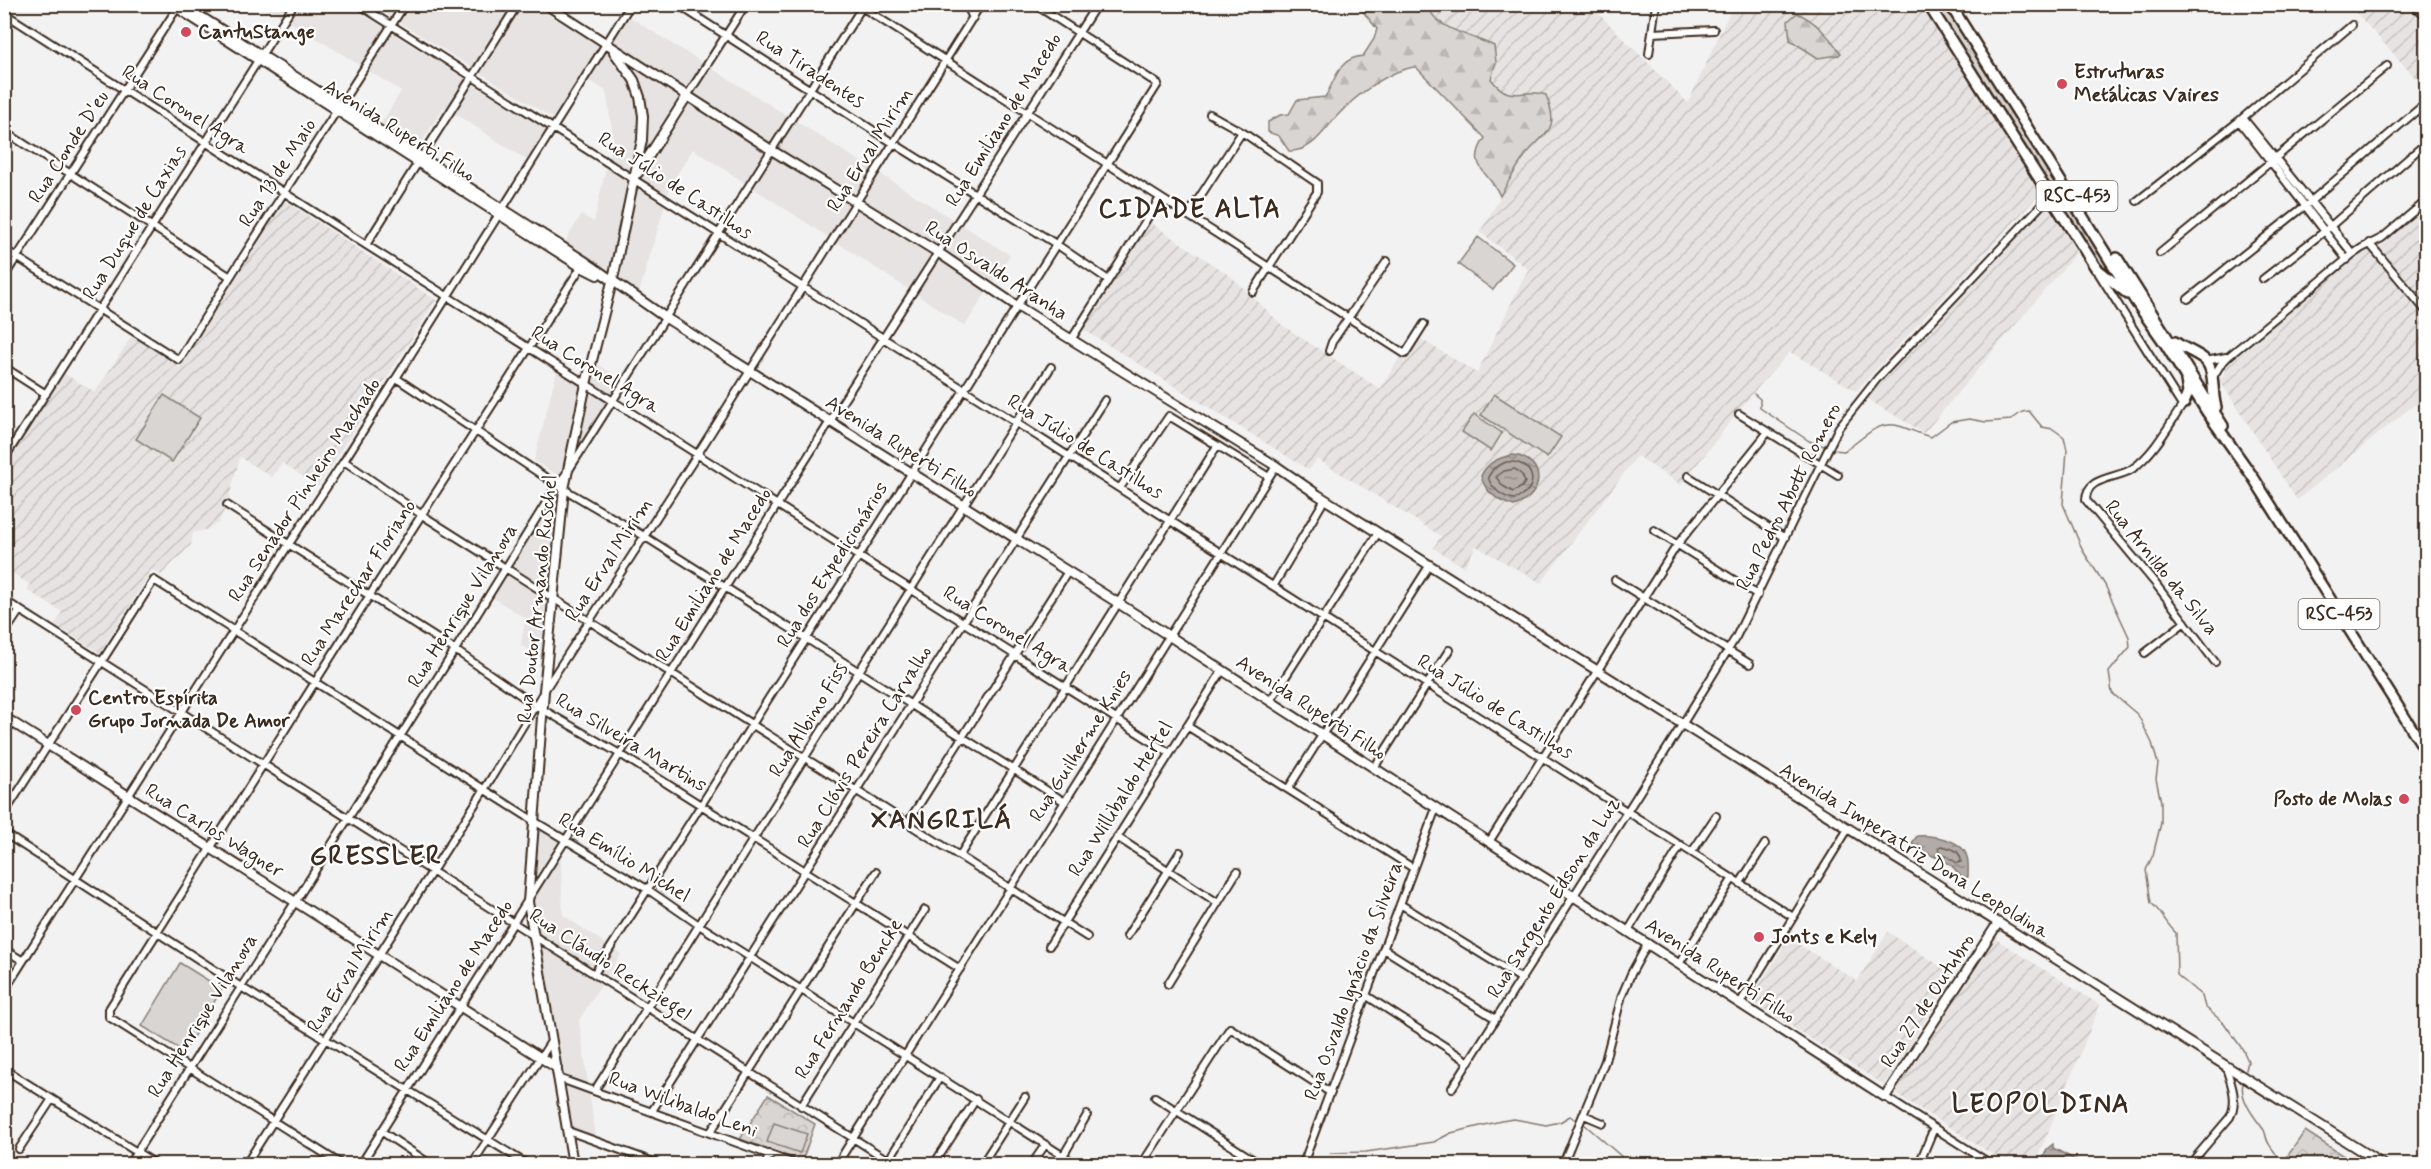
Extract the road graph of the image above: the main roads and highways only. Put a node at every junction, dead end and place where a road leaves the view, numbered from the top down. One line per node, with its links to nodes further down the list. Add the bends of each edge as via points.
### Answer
1 (544, 4): 6 (main road, Rua Osvaldo Aranha)
2 (1928, 4): 12 (highway, via 2096,268)
3 (1950, 4): 12 (highway, RSC-453)
4 (1955, 4): 13 (highway, RSC-453)
5 (177, 5): 11 (main road, Avenida Ruperti Filho)
6 (608, 47): 7 (main road, Rua Osvaldo Aranha); 8 (main road, Rua Doutor Armando Ruschel)
7 (634, 63): 8 (main road); 9 (main road, Rua Osvaldo Aranha)
8 (628, 71): 10 (main road, Rua Doutor Armando Ruschel, via 640,97 643,116)
9 (687, 96): 10 (main road); 20 (main road, Rua Osvaldo Aranha)
10 (634, 180): 11 (main road, Rua Doutor Armando Ruschel)
11 (612, 282): 24 (main road, Rua Doutor Armando Ruschel, via 567,473 560,487 554,597 539,707 528,902); 25 (main road, Avenida Ruperti Filho)
12 (2136, 302): 14 (highway, RSC-453)
13 (2170, 338): 15 (highway, via 2206,361); 16 (highway, RSC-453)
14 (2187, 378): 16 (highway); 17 (highway, RSC-453); 17 (highway, via 2188,393 2183,404 2194,401)
15 (2212, 381): 16 (highway); 18 (highway, via 2213,399)
16 (2200, 387): 18 (highway, RSC-453)
17 (2207, 412): 19 (highway, RSC-453)
18 (2222, 424): 19 (highway, RSC-453)
19 (2253, 477): 22 (highway, RSC-453)
20 (1429, 566): 23 (main road, Avenida Imperatriz Dona Leopoldina)
21 (4, 717): 24 (main road, Rua Carlos Wagner)
22 (2427, 750)
23 (1998, 923): 25 (main road, Rua 27 de Outubro); 27 (main road, Avenida Imperatriz Dona Leopoldina)
24 (557, 1068): 26 (main road, Rua Doutor Armando Ruschel)
25 (1885, 1096)
26 (573, 1164)
27 (2382, 1164)

